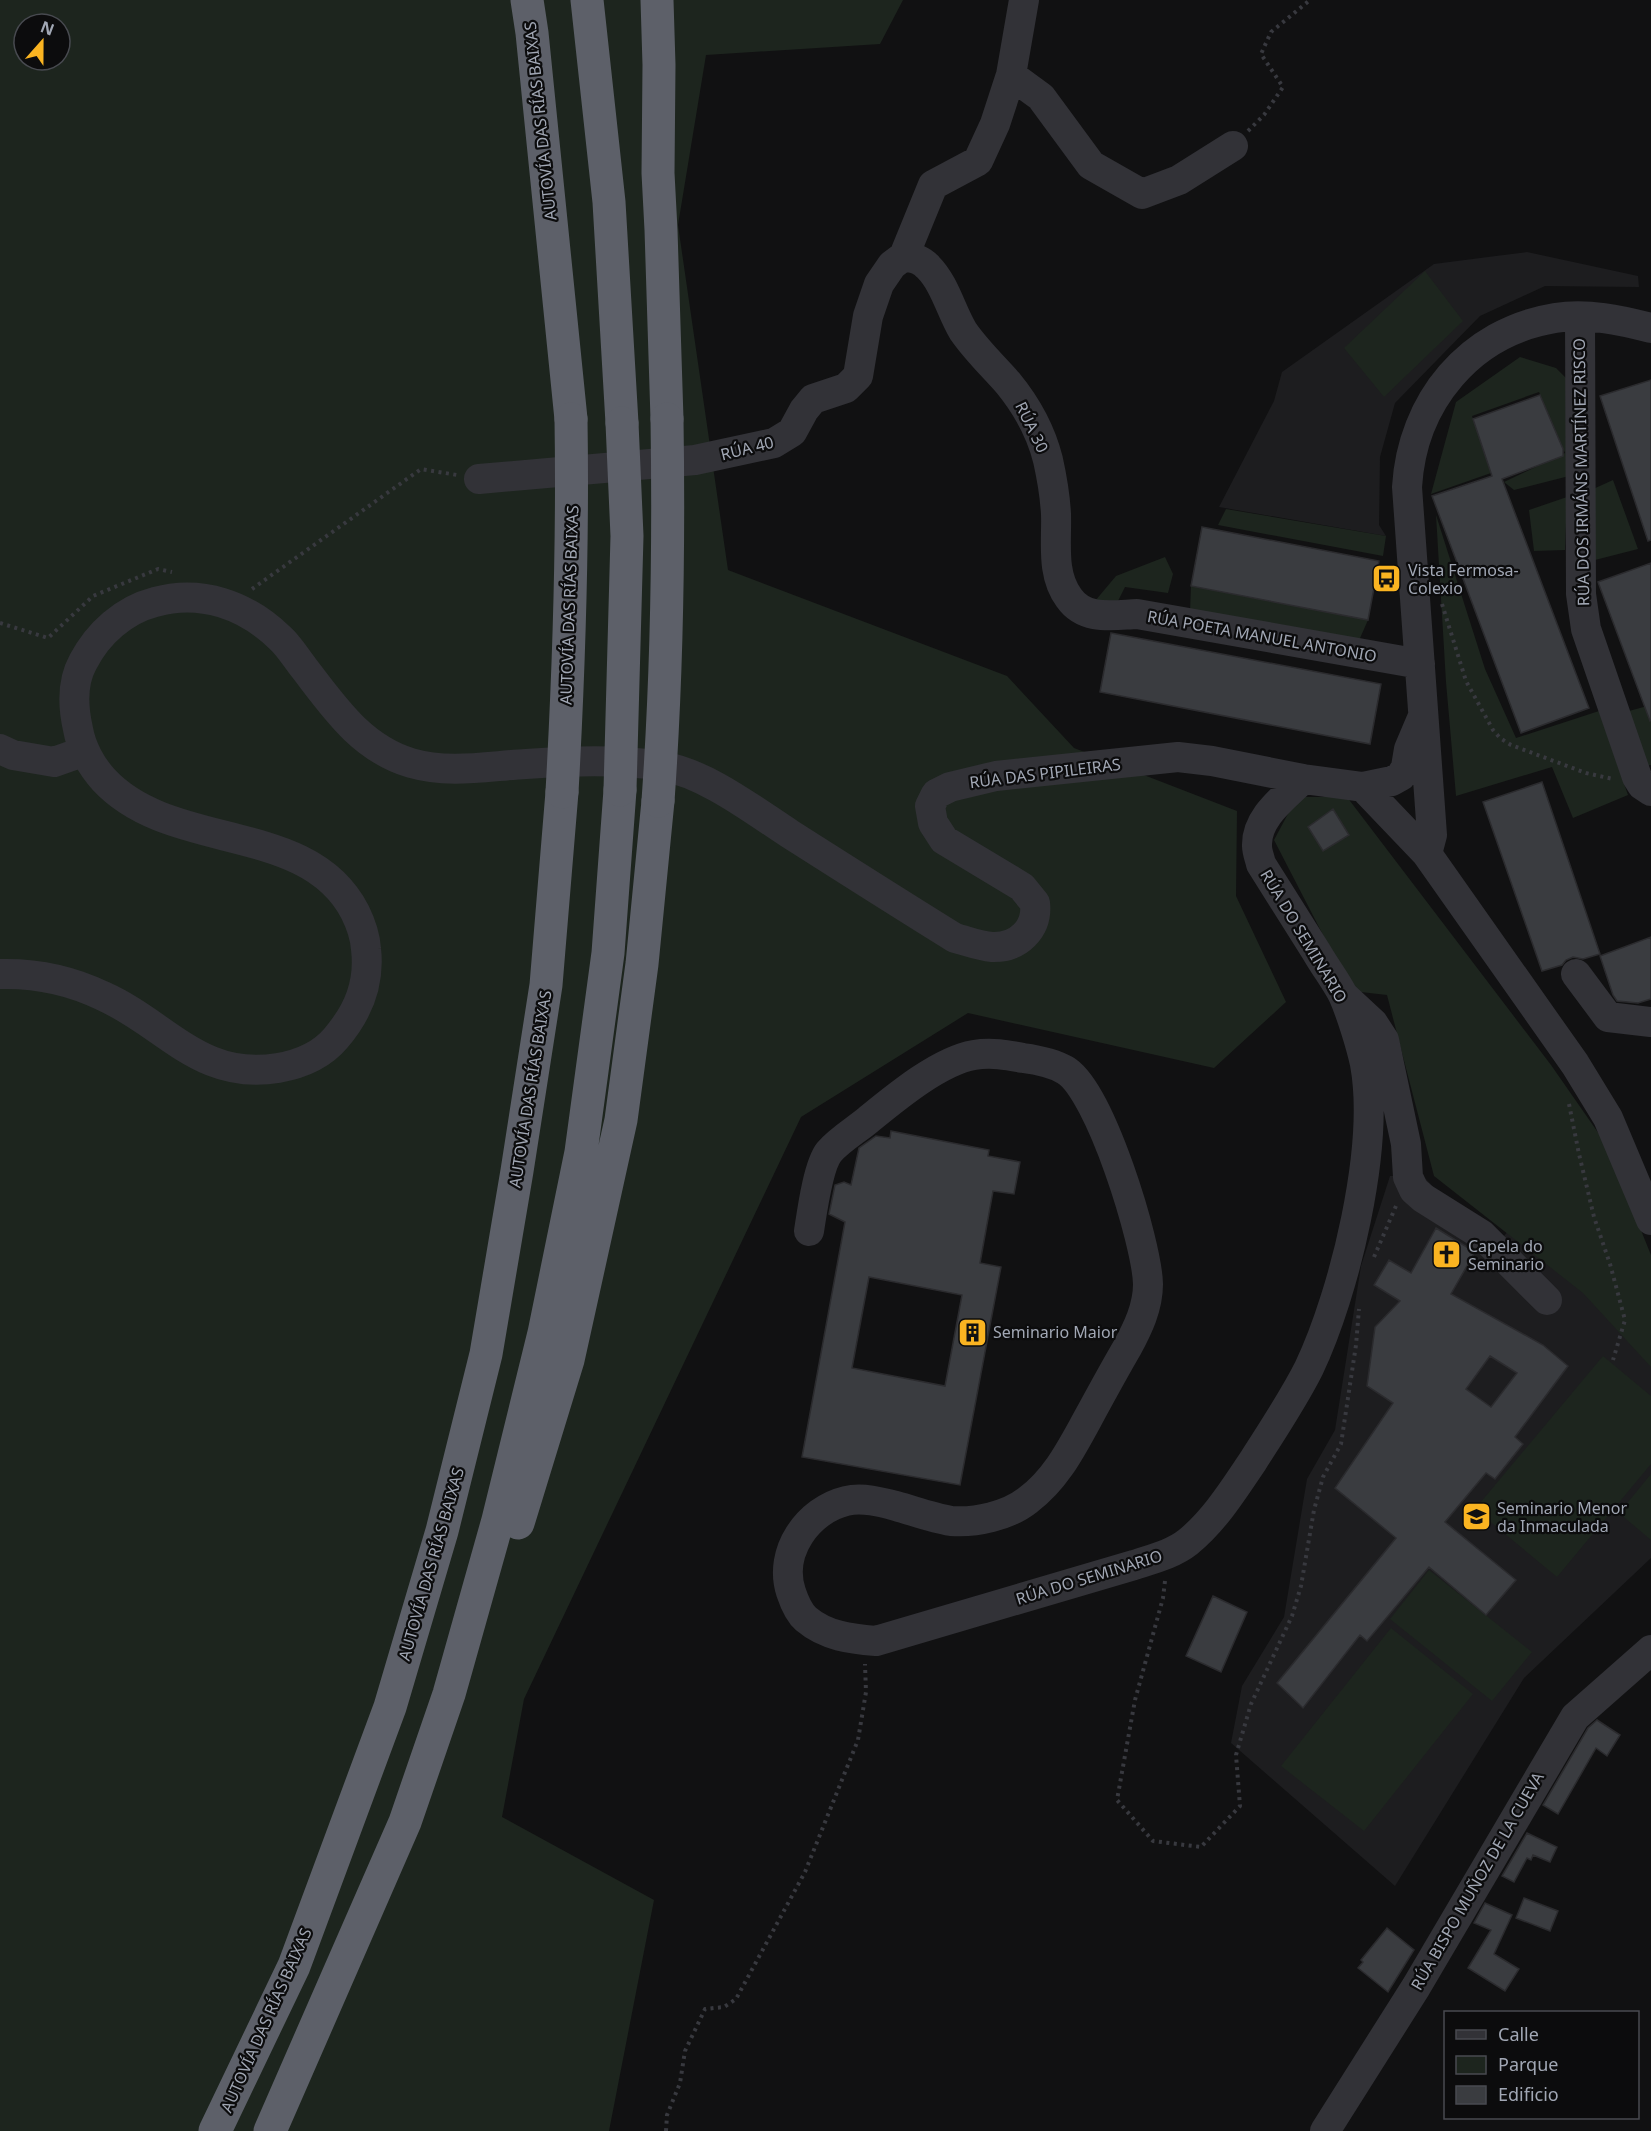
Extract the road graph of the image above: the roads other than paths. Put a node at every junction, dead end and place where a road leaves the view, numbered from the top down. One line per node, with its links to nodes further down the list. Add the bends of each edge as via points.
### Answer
1 (526, 0): 29 (highway, AUTOVÍA DAS RÍAS BAIXAS, bridge, via 571,419 569,671 546,985 486,1354 442,1532 390,1707 294,1966)
2 (587, 0): 28 (highway, bridge, via 609,202 627,536 620,790 608,953 580,1152 544,1333 498,1520 452,1683)
3 (657, 0): 28 (highway, bridge, via 669,584 658,801 621,1120 568,1360 463,1702)
4 (1024, 0): 5 (street)
5 (1011, 75): 6 (street, via 1041,97 1091,165 1142,194 1179,180); 7 (street, via 978,161 933,185)
6 (1233, 146)
7 (904, 256): 10 (street, RÚA 40, via 879,284 868,316 858,375 846,388 813,399 792,432 774,443 695,460); 11 (street, RÚA 30, via 919,259 928,267 964,333 1025,405 1047,456 1053,484 1057,573 1062,587 1080,609)
8 (1580, 317): 9 (street); 12 (street, via 1530,325 1491,341 1454,372 1421,421 1409,463 1407,487); 18 (street, RÚA DOS IRMÁNS MARTÍNEZ RISCO, via 1582,613 1637,777)
9 (1651, 328)
10 (479, 479)
11 (1104, 616): 12 (street, RÚA POETA MANUEL ANTONIO, via 1137,614)
12 (1420, 664): 13 (street)
13 (1423, 716): 17 (street, via 1401,776); 19 (street, via 1432,835)
14 (0, 749): 15 (street, via 54,762)
15 (85, 751): 16 (street, RÚA DAS PIPILEIRAS, via 77,725 75,697 78,673 92,648 110,626 132,610 163,600 208,598 251,616 280,638 339,713 383,752 437,768 607,762 675,769 731,796 955,938 994,947 1022,939 1035,922 1035,903 1022,887 944,840 933,823 930,806 936,794 986,778 1178,757); 20 (street, RÚA DAS PIPILEIRAS, via 96,771 129,803 178,824 287,854 334,882 357,915 365,939 367,979 363,993 334,1040 313,1058 290,1066 252,1070 230,1068 204,1058 121,1005 70,982)
16 (1303, 779): 17 (street); 22 (street, RÚA DO SEMINARIO, via 1266,816 1256,846 1262,864)
17 (1363, 787): 19 (street)
18 (1651, 791)
19 (1427, 854): 24 (street, via 1592,1090 1620,1143)
20 (0, 974)
21 (1576, 974): 23 (street, via 1608,1017)
22 (1342, 994): 25 (street, RÚA DO SEMINARIO, via 1365,1061 1369,1108 1357,1212 1327,1326 1281,1417 1223,1504 1203,1528 1168,1554 876,1641 847,1639 805,1618 788,1584 788,1562 796,1539 810,1521 829,1507 850,1500 877,1502 951,1521 982,1520 1027,1502 1062,1465 1132,1339 1145,1311 1148,1283 1140,1233 1103,1129 1081,1085 1068,1071 997,1053 973,1055 946,1064 889,1103 828,1154); 26 (street, via 1373,1023 1384,1040 1406,1144 1408,1177 1414,1190 1482,1235)
23 (1651, 1022)
24 (1651, 1220)
25 (809, 1231)
26 (1547, 1300)
27 (1651, 1650): 31 (street, RÚA BISPO MUÑOZ DE LA CUEVA, via 1575,1717 1416,1987)
28 (405, 1822): 30 (highway)
29 (215, 2131)
30 (270, 2131)
31 (1325, 2131)

